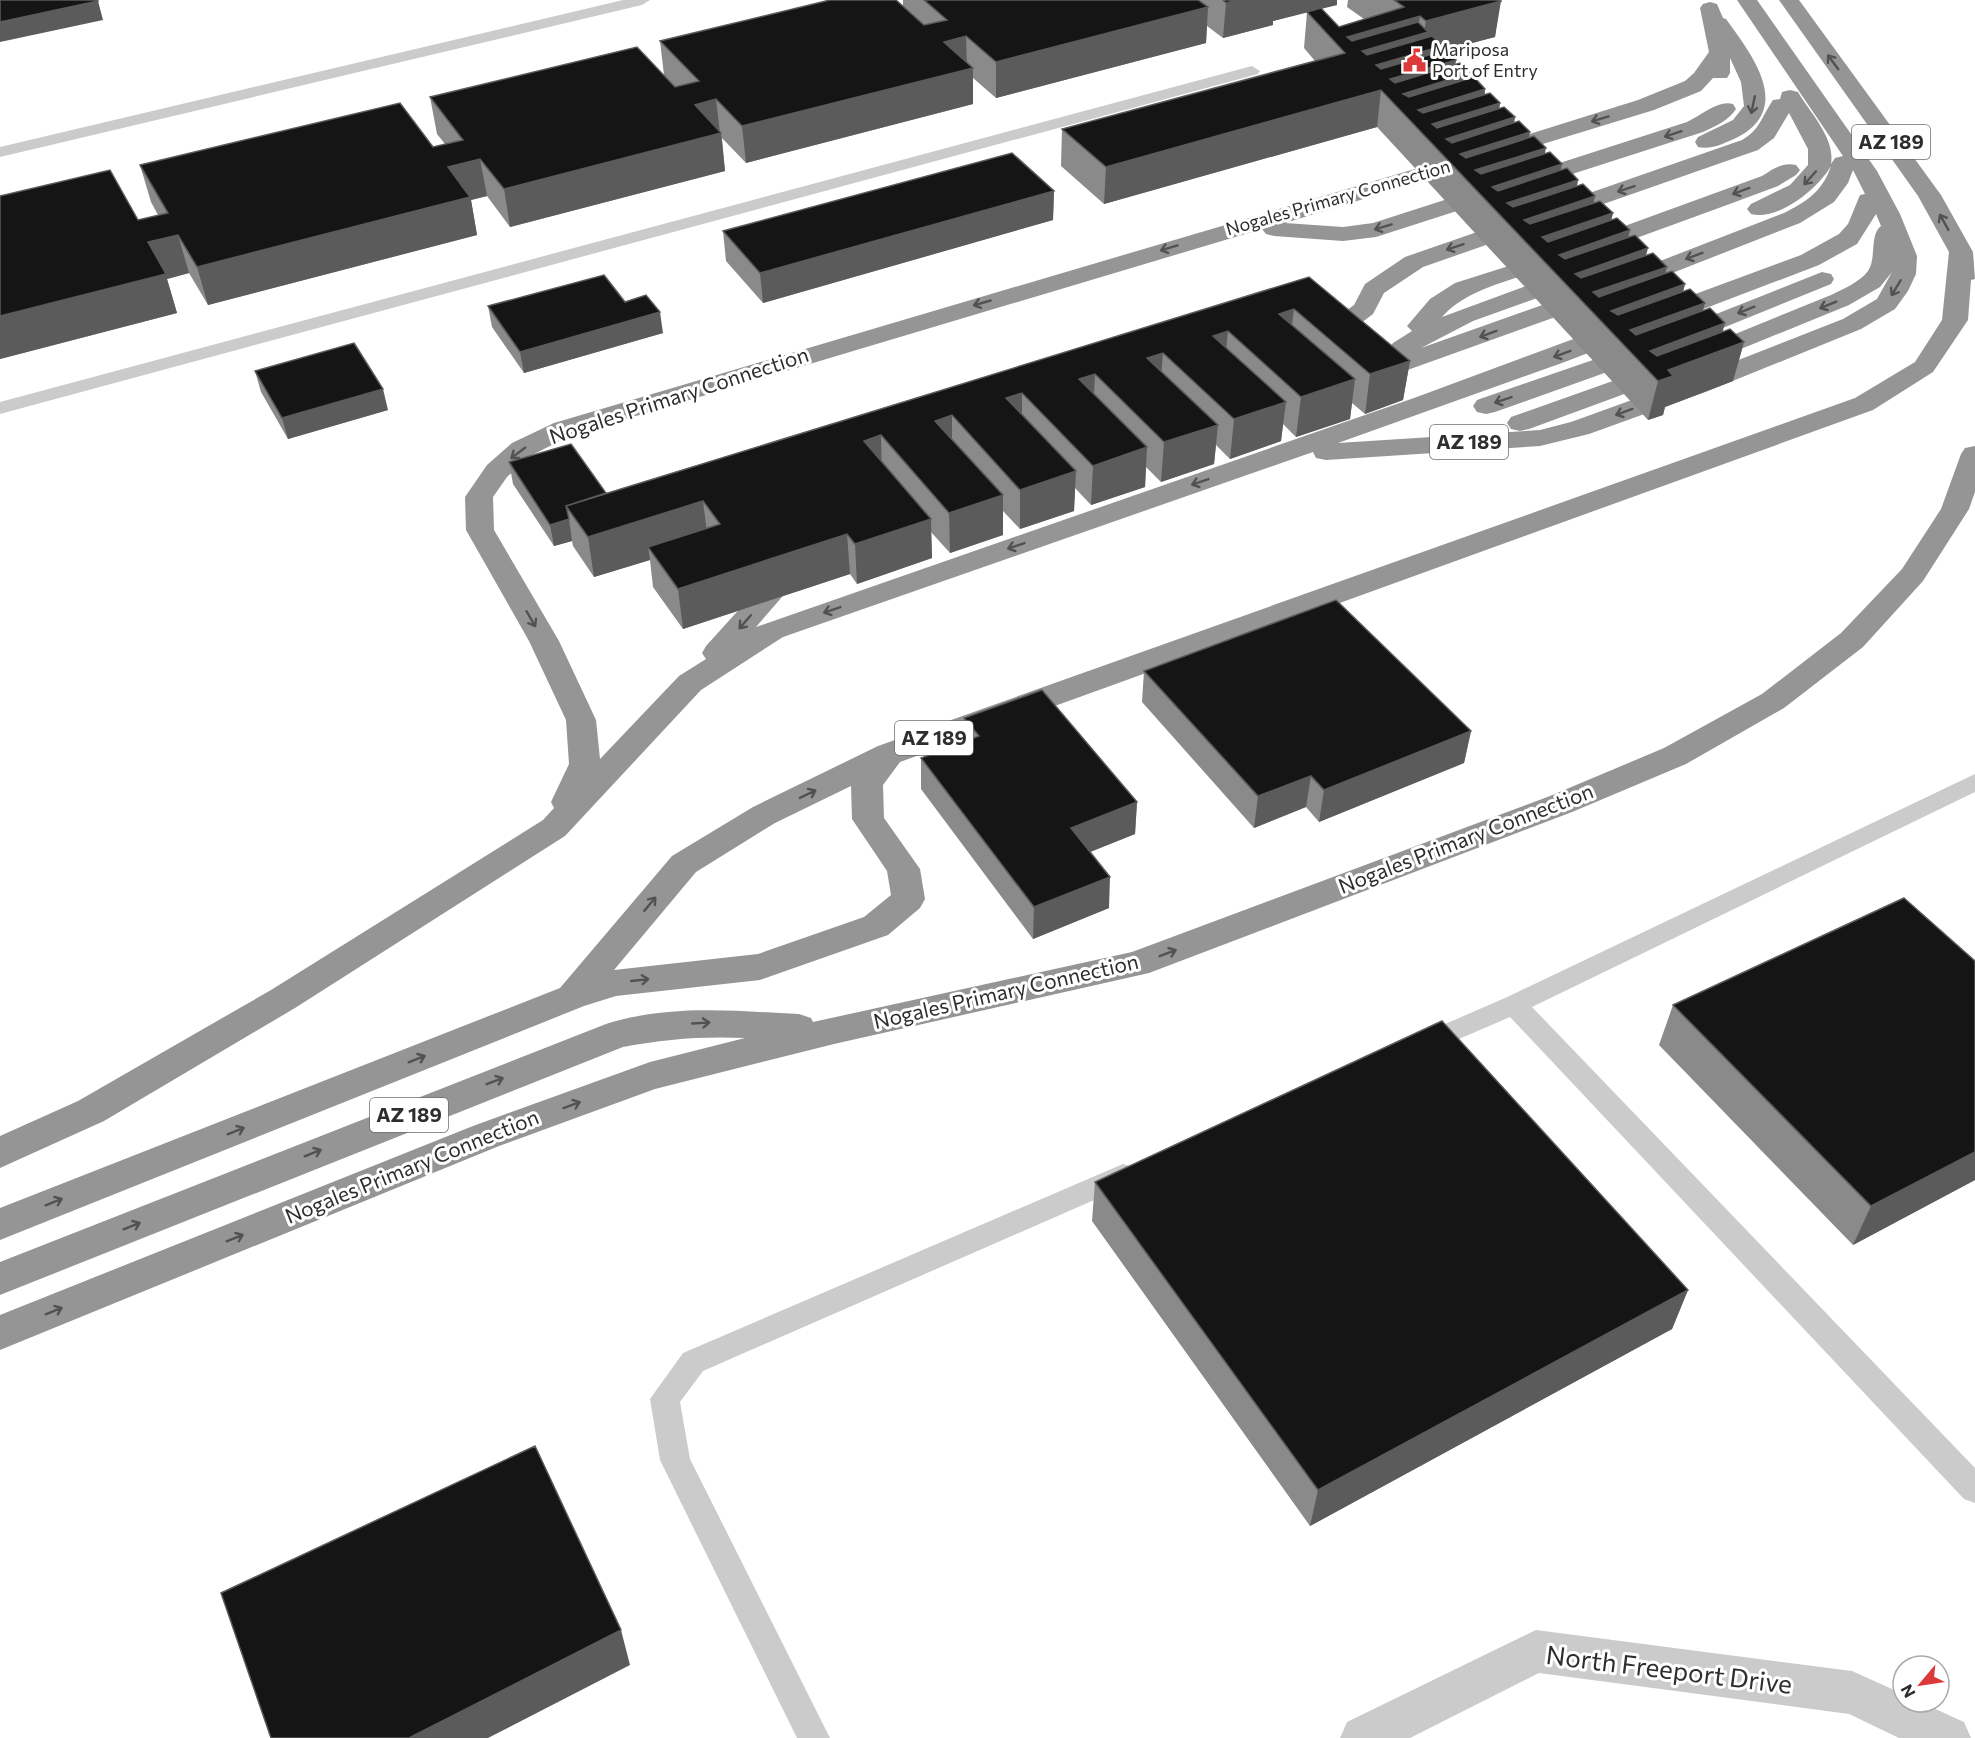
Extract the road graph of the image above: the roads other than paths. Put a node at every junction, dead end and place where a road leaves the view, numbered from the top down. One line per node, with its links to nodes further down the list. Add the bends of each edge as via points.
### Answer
1 (642, 0): 8 (lane)
2 (1747, 0): 7 (highway, Nogales Primary Connection / AZ 189)
3 (1788, 0): 12 (highway, AZ 189, one-way to 3, via 1929,195)
4 (1714, 3): 5 (highway, Nogales Primary Connection / AZ 189); 7 (highway, Nogales Primary Connection / AZ 189, via 1761,51)
5 (1728, 52): 10 (highway, Nogales Primary Connection / AZ 189, one-way to 10, via 1693,86 1672,96 1467,161); 10 (highway, Nogales Primary Connection / AZ 189, one-way to 10, via 1740,82 1737,95 1716,117 1695,126 1376,230 1343,234 1274,229); 14 (highway, Nogales Primary Connection / AZ 189, one-way to 14, via 1752,81 1756,102 1741,125 1704,143 1423,236 1407,246)
6 (1252, 71): 20 (lane)
7 (1798, 105): 9 (highway, Nogales Primary Connection / AZ 189); 11 (highway, Nogales Primary Connection / AZ 189, one-way to 11, via 1821,157 1811,178 1773,203); 14 (highway, Nogales Primary Connection / AZ 189, one-way to 14, via 1750,145 1437,253 1414,262); 17 (highway, Nogales Primary Connection / AZ 189, one-way to 17, via 1805,141 1801,158 1790,170 1770,181 1576,252 1464,288 1439,304)
8 (0, 152)
9 (1866, 187): 18 (highway, Nogales Primary Connection / AZ 189, one-way to 18, via 1839,181 1829,195 1792,218 1602,292); 18 (highway, Nogales Primary Connection / AZ 189, via 1848,182 1842,214 1817,231 1619,310 1488,357); 21 (highway, Nogales Primary Connection / AZ 189, one-way to 21, via 1869,236 1861,252 1827,277 1657,346 1417,430); 21 (highway, Nogales Primary Connection / AZ 189, one-way to 21, via 1905,256 1904,274 1886,304 1852,324 1699,385 1580,428 1540,438); 23 (highway, Nogales Primary Connection / AZ 189, one-way to 23, via 1863,221 1852,236 1810,260 1637,327)
10 (1214, 234): 28 (highway, Nogales Primary Connection / AZ 189, one-way to 28, via 563,429 522,449 497,471 479,497 480,530 544,641 581,720 585,764)
11 (1679, 238)
12 (1961, 252): 15 (highway, AZ 189); 26 (highway, AZ 189, via 1955,320 1924,367 1864,404)
13 (1594, 269): 17 (highway, Nogales Primary Connection / AZ 189, via 1451,321)
14 (1374, 289): 16 (highway, Nogales Primary Connection / AZ 189, via 1364,309 1352,318)
15 (1975, 295)
16 (1291, 340)
17 (1401, 349): 18 (highway, Nogales Primary Connection / AZ 189)
18 (1380, 371): 19 (highway, Nogales Primary Connection / AZ 189)
19 (1346, 382)
20 (0, 408)
21 (1338, 450): 23 (highway, Nogales Primary Connection / AZ 189)
22 (1975, 453): 31 (highway, Nogales Primary Connection / AZ 189, one-way to 22, via 1137,964 1561,804 1676,756 1773,701 1852,640 1913,575 1955,509)
23 (1233, 471): 25 (highway, Nogales Primary Connection / AZ 189, one-way to 25, via 773,630)
24 (812, 557): 25 (highway, Nogales Primary Connection / AZ 189, one-way to 25, via 785,576)
25 (690, 683): 28 (highway, Nogales Primary Connection / AZ 189)
26 (889, 754): 29 (highway, AZ 189, one-way to 26, via 684,864 764,815); 29 (highway, AZ 189, one-way to 26, via 615,983 760,967 876,926 908,899 903,869 868,819 867,784)
27 (1975, 782): 30 (lane)
28 (554, 828): 33 (highway, Nogales Primary Connection / AZ 189, via 283,999 91,1111)
29 (572, 997): 35 (highway, AZ 189, one-way to 29)
30 (1514, 1005): 32 (lane); 38 (lane)
31 (834, 1030): 36 (highway, Nogales Primary Connection / AZ 189, one-way to 31, via 618,1034 668,1025 713,1023); 37 (highway, Nogales Primary Connection / AZ 189, one-way to 31, via 497,1132 650,1077)
32 (1394, 1057)
33 (0, 1154)
34 (1142, 1166): 39 (lane, via 693,1362 665,1398 675,1460)
35 (0, 1224)
36 (0, 1279)
37 (0, 1333)
38 (1975, 1489)
39 (814, 1738)
40 (1363, 1738): 41 (street, North Freeport Drive, via 1536,1651 1852,1693)
41 (1948, 1738)

